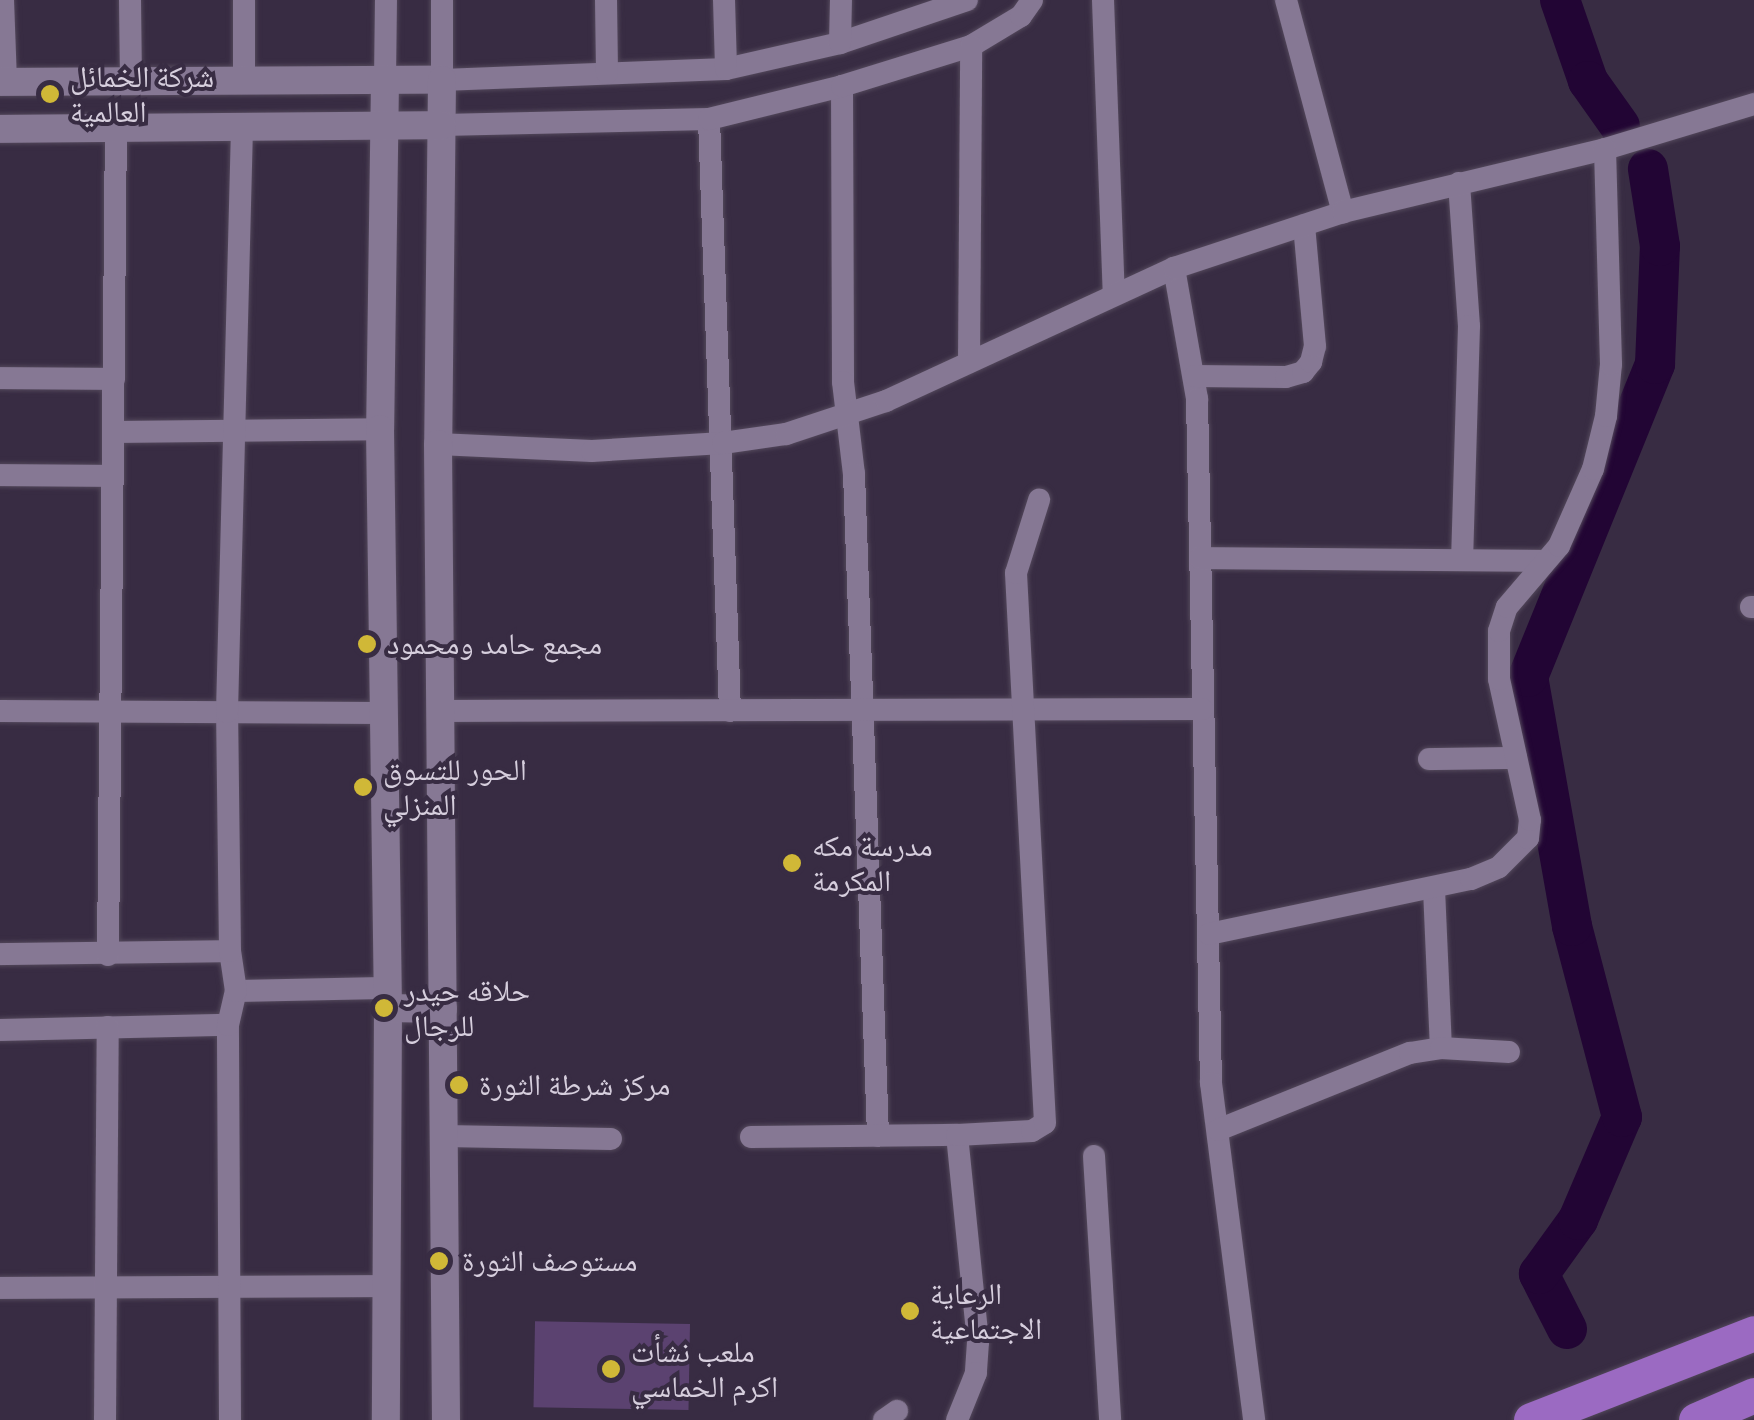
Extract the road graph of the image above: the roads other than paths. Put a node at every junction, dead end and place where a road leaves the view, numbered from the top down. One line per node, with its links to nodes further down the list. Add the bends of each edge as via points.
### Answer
1 (3, 0): 20 (street)
2 (130, 0): 21 (street)
3 (244, 0): 19 (street)
4 (386, 0): 17 (street)
5 (442, 0): 18 (street)
6 (606, 0): 16 (street)
7 (724, 0): 15 (street)
8 (841, 0): 13 (street)
9 (967, 0): 13 (street)
10 (1032, 0): 14 (street, via 1021,16)
11 (1103, 0): 35 (street)
12 (1286, 0): 32 (street)
13 (840, 43): 15 (street)
14 (971, 46): 22 (street); 36 (street)
15 (726, 69): 16 (street)
16 (607, 73): 18 (street)
17 (385, 80): 18 (street); 19 (street); 26 (street)
18 (442, 80): 25 (street)
19 (244, 81): 21 (street)
20 (3, 82): 21 (street)
21 (131, 82)
22 (842, 86): 24 (street); 40 (street)
23 (1754, 104): 30 (street)
24 (709, 119): 25 (street); 44 (street)
25 (442, 125): 26 (street); 45 (street)
26 (385, 126): 27 (street); 42 (street)
27 (242, 127): 28 (street); 41 (street)
28 (116, 128): 29 (street); 39 (street)
29 (0, 129)
30 (1605, 149): 31 (street); 51 (street, via 1611,364 1606,416 1593,469 1559,546)
31 (1458, 183): 32 (street); 50 (street, via 1468,326)
32 (1343, 212): 33 (street)
33 (1304, 225): 34 (street); 37 (street, via 1312,362 1286,377)
34 (1174, 268): 35 (street); 37 (street)
35 (1114, 294): 36 (street)
36 (968, 362): 40 (street)
37 (1196, 376): 49 (street)
38 (0, 378): 39 (street)
39 (114, 380): 43 (street)
40 (846, 415): 44 (street, via 786,434); 53 (street, via 854,474)
41 (234, 430): 42 (street); 43 (street); 58 (street)
42 (380, 430): 60 (street)
43 (113, 432): 47 (street)
44 (724, 443): 45 (street, via 592,451); 57 (street)
45 (438, 444): 56 (street)
46 (0, 474): 47 (street)
47 (112, 476): 55 (street)
48 (1039, 500): 59 (street, via 1016,573)
49 (1200, 558): 50 (street); 52 (street)
50 (1462, 558): 51 (street)
51 (1545, 561): 61 (street, via 1507,607 1498,631 1499,680)
52 (1202, 709): 59 (street); 64 (street)
53 (860, 710): 57 (street); 59 (street); 79 (street)
54 (0, 711): 55 (street)
55 (110, 711): 58 (street); 67 (street)
56 (439, 711): 57 (street); 70 (street)
57 (730, 711)
58 (227, 712): 60 (street); 65 (street)
59 (1024, 712): 77 (street, via 1045,1122 1032,1131)
60 (381, 713): 69 (street)
61 (1516, 758): 62 (street); 63 (street, via 1528,838 1499,866)
62 (1429, 759)
63 (1434, 889): 64 (street); 74 (street)
64 (1209, 934): 76 (street, via 1210,1082)
65 (230, 951): 67 (street); 68 (street)
66 (0, 954): 67 (street)
67 (108, 955)
68 (236, 991): 69 (street); 71 (street)
69 (386, 998): 70 (street); 83 (street)
70 (443, 1010): 78 (street)
71 (228, 1025): 72 (street); 85 (street)
72 (108, 1027): 73 (street); 84 (street)
73 (0, 1030)
74 (1441, 1048): 75 (street); 76 (street, via 1410,1053)
75 (1508, 1052)
76 (1218, 1130): 95 (street)
77 (958, 1135): 79 (street); 93 (street, via 978,1342 976,1373)
78 (444, 1136): 81 (street); 92 (street)
79 (878, 1136): 80 (street)
80 (751, 1137)
81 (611, 1139)
82 (1094, 1156): 94 (street)
83 (386, 1286): 85 (street); 91 (street)
84 (104, 1287): 85 (street); 86 (street); 89 (street)
85 (230, 1287): 90 (street)
86 (0, 1288)
87 (1754, 1333): 96 (highway)
88 (1754, 1395): 97 (highway)
89 (104, 1420)
90 (230, 1420)
91 (386, 1420)
92 (446, 1420)
93 (958, 1420)
94 (1110, 1420)
95 (1254, 1420)
96 (1531, 1420)
97 (1696, 1420)

